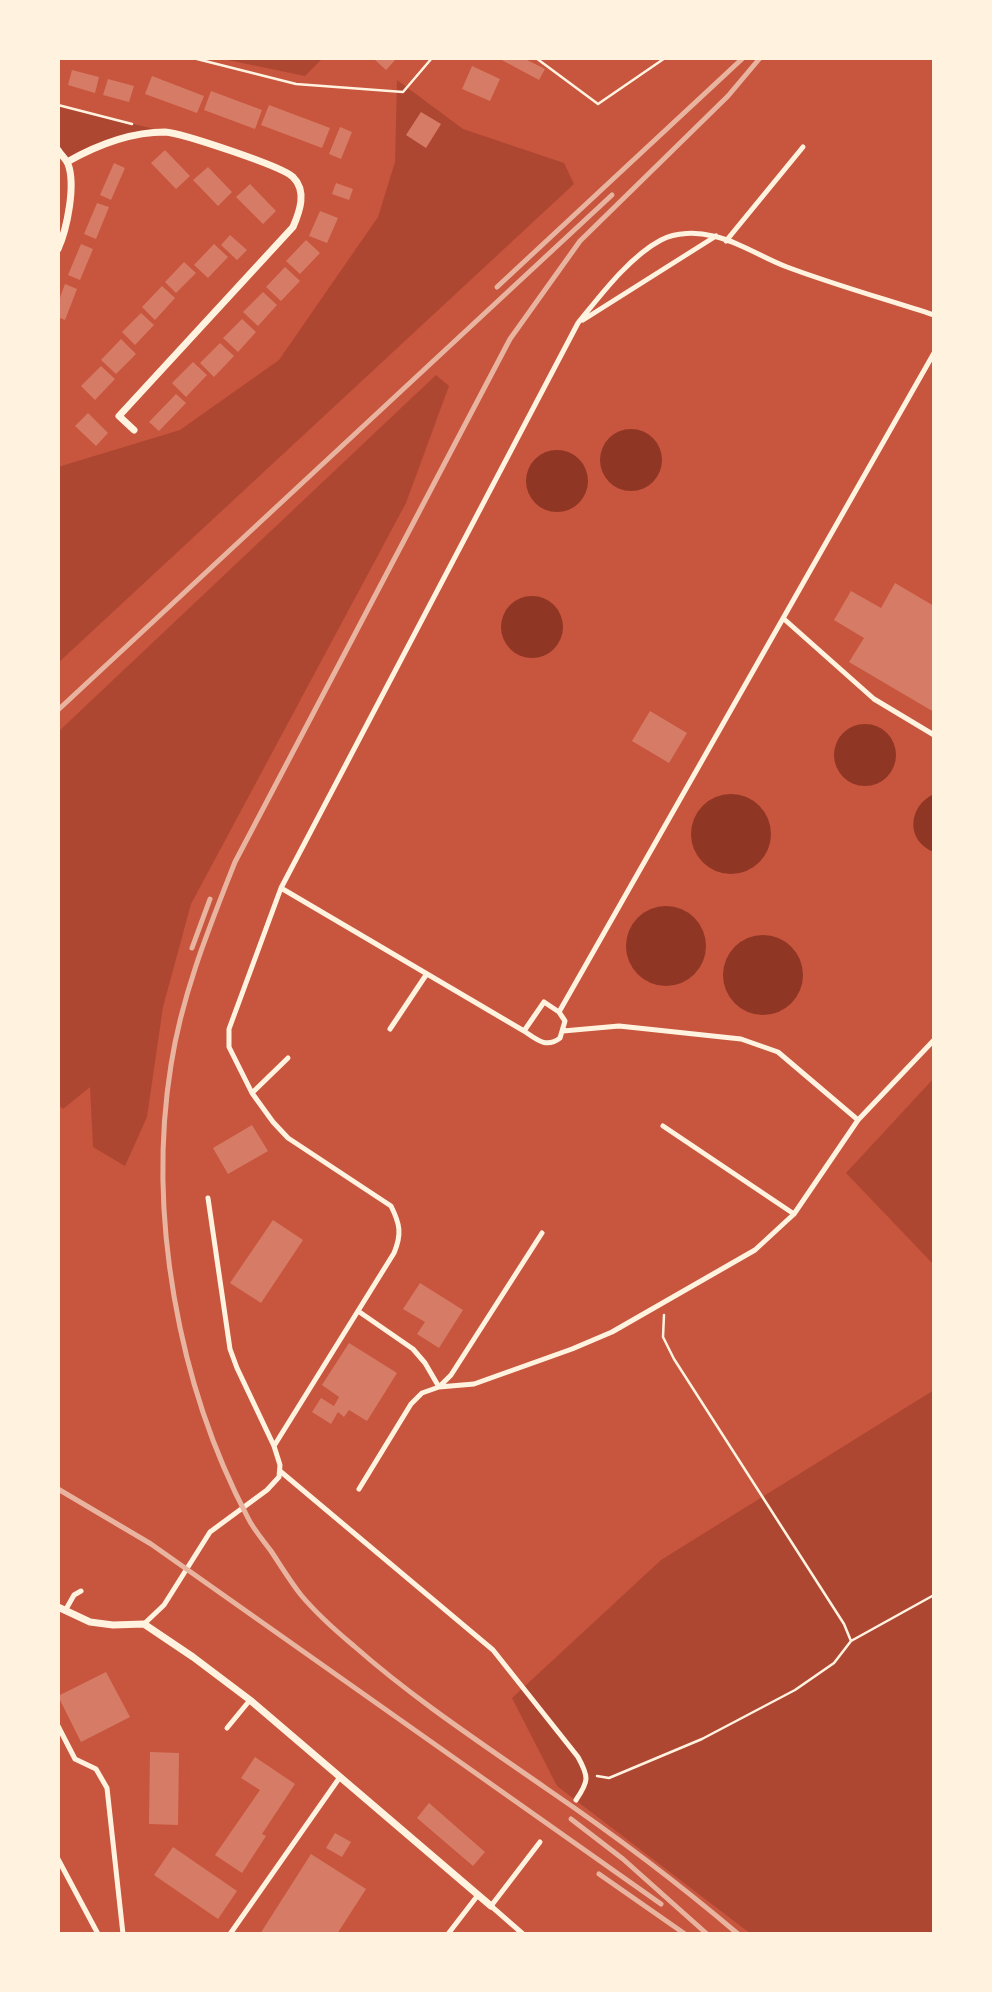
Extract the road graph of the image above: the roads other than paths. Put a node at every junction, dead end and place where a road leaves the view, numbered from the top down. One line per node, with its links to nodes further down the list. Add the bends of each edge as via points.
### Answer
1 (803, 147): 5 (lane)
2 (58, 150): 3 (street)
3 (67, 162): 6 (street, via 71,179); 10 (street, via 113,140 166,132 278,169 293,177 301,193 293,228 118,416)
4 (716, 236): 5 (lane); 8 (lane); 8 (lane, via 681,234 662,240 640,255)
5 (726, 241): 7 (lane)
6 (58, 249)
7 (934, 315)
8 (578, 323): 13 (lane)
9 (934, 353): 11 (lane)
10 (134, 430)
11 (784, 619): 12 (lane, via 874,699); 15 (lane)
12 (934, 735)
13 (281, 888): 14 (lane); 21 (lane, via 229,1029 229,1047)
14 (426, 975): 16 (lane); 17 (lane)
15 (559, 1012): 17 (lane, via 544,1002); 18 (lane, via 565,1021)
16 (390, 1029)
17 (524, 1031): 18 (lane, via 550,1044)
18 (563, 1031): 22 (lane, via 619,1026 741,1039 778,1052)
19 (934, 1040): 22 (lane)
20 (288, 1058): 21 (lane)
21 (252, 1093): 27 (lane, via 288,1138 391,1206 399,1222 401,1237 394,1253)
22 (858, 1120): 25 (lane)
23 (663, 1126): 25 (lane)
24 (208, 1198): 29 (lane, via 230,1349)
25 (794, 1214): 28 (lane, via 755,1250 612,1332 474,1384)
26 (542, 1233): 28 (lane)
27 (358, 1311): 28 (lane, via 413,1349); 29 (lane)
28 (439, 1387): 31 (lane, via 422,1393 411,1404)
29 (274, 1446): 30 (lane)
30 (280, 1471): 34 (lane, via 267,1489 210,1532 164,1605); 39 (lane, via 493,1650 578,1756 587,1774)
31 (359, 1489)
32 (80, 1591): 33 (lane)
33 (61, 1609): 34 (street, via 90,1622)
34 (144, 1625): 35 (street)
35 (250, 1700): 37 (lane); 38 (street)
36 (58, 1726): 45 (lane, via 75,1759 96,1769 107,1788)
37 (227, 1728)
38 (340, 1777): 42 (street); 46 (lane)
39 (576, 1800)
40 (540, 1842): 43 (lane)
41 (58, 1859): 44 (lane)
42 (478, 1895): 43 (street); 47 (lane)
43 (491, 1906): 48 (lane)
44 (99, 1934)
45 (123, 1934)
46 (230, 1934)
47 (448, 1934)
48 (522, 1934)

